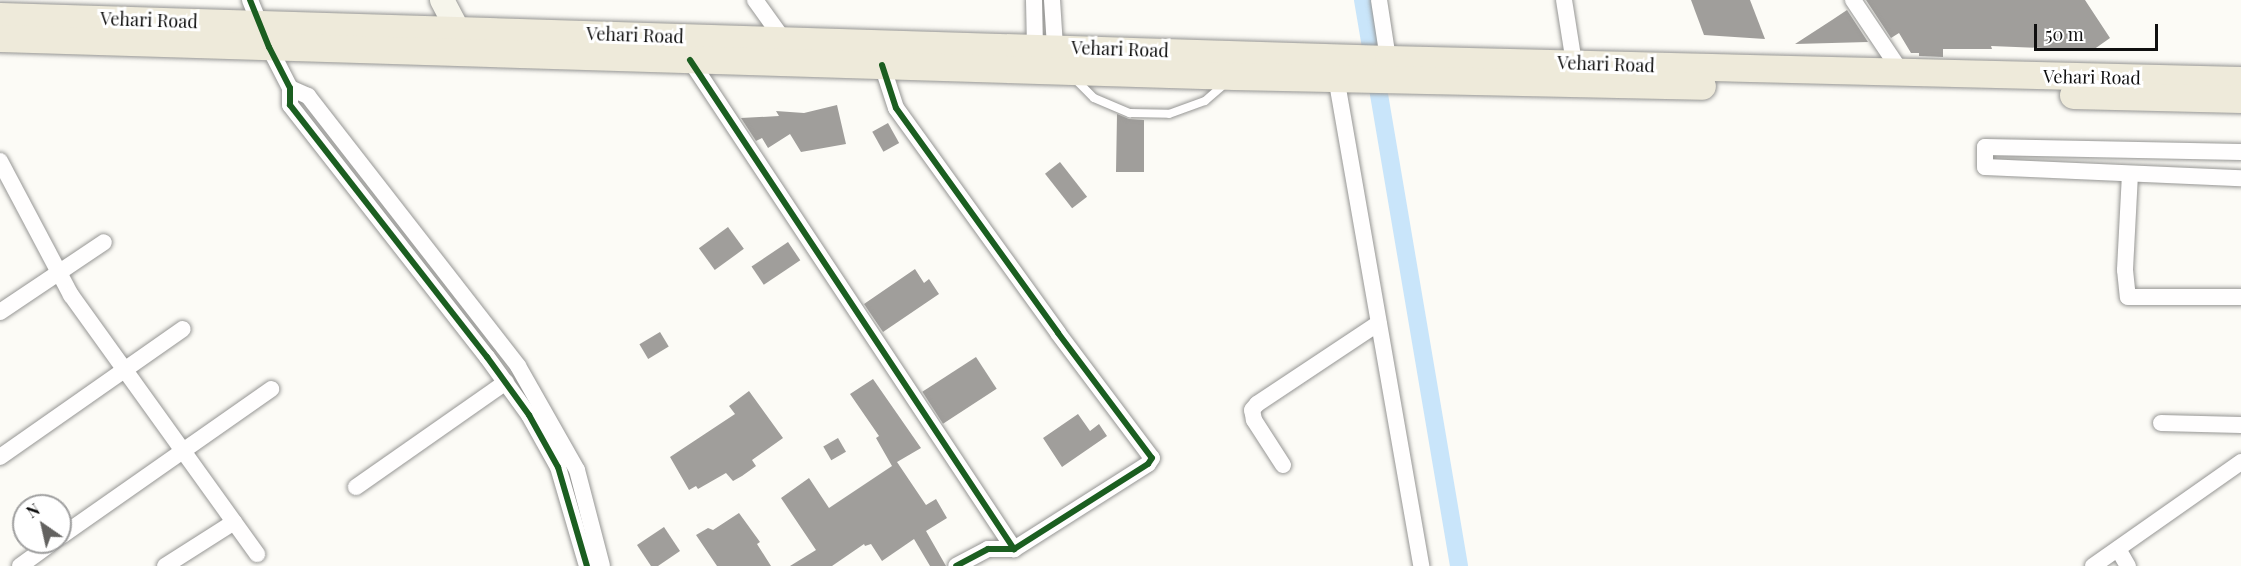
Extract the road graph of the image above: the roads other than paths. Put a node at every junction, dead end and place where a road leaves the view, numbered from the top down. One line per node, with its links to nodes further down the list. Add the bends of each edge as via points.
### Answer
1 (442, 0): 12 (main road)
2 (755, 0): 11 (street)
3 (1034, 0): 13 (street)
4 (1052, 0): 13 (street)
5 (1379, 0): 14 (street)
6 (1564, 0): 16 (street)
7 (1854, 0): 20 (street)
8 (0, 16): 9 (main road, Vehari Road)
9 (259, 24): 10 (main road, Vehari Road); 12 (main road, Vehari Road); 23 (street)
10 (0, 38)
11 (783, 39): 12 (main road, Vehari Road); 13 (main road, Vehari Road)
12 (462, 42): 15 (main road, Vehari Road)
13 (1045, 46): 18 (main road, Vehari Road); 19 (lane)
14 (1388, 59): 16 (main road, Vehari Road); 18 (main road, Vehari Road)
15 (690, 60): 17 (main road, Vehari Road); 47 (street)
16 (1574, 63): 20 (main road, Vehari Road)
17 (882, 65): 19 (main road, Vehari Road); 47 (street, via 896,108 1152,458)
18 (1241, 65): 19 (main road, Vehari Road); 19 (lane, via 1205,101 1168,114 1130,113 1094,98); 21 (main road, Vehari Road)
19 (1067, 71)
20 (1902, 73): 22 (main road, Vehari Road)
21 (1338, 77): 24 (main road, Vehari Road); 33 (street)
22 (2241, 80)
23 (290, 88): 36 (street, via 290,105); 54 (street, via 308,96 518,366 577,470)
24 (2241, 99)
25 (2241, 152): 27 (street, via 1985,147 1984,167)
26 (0, 161): 30 (street)
27 (2130, 174): 28 (street); 31 (street, via 2125,270 2128,297)
28 (2241, 178)
29 (104, 242): 30 (street)
30 (59, 272): 32 (street); 35 (street)
31 (2241, 297)
32 (0, 312)
33 (1379, 323): 43 (street, via 1252,410 1254,420); 56 (street)
34 (183, 329): 35 (street)
35 (125, 369): 40 (street); 41 (street)
36 (506, 382): 44 (street); 53 (street, via 558,467)
37 (271, 389): 40 (street)
38 (2161, 423): 39 (street)
39 (2241, 425)
40 (182, 450): 45 (street); 46 (street)
41 (0, 458)
42 (2241, 462): 48 (street)
43 (1283, 465)
44 (357, 486)
45 (234, 522): 50 (street); 52 (street)
46 (72, 528)
47 (1014, 549): 55 (street, via 988,549)
48 (2118, 549): 57 (street); 58 (street)
49 (36, 554): 51 (street)
50 (257, 554)
51 (20, 566)
52 (165, 566)
53 (587, 566)
54 (602, 566)
55 (956, 566)
56 (1421, 566)
57 (2094, 566)
58 (2128, 566)

